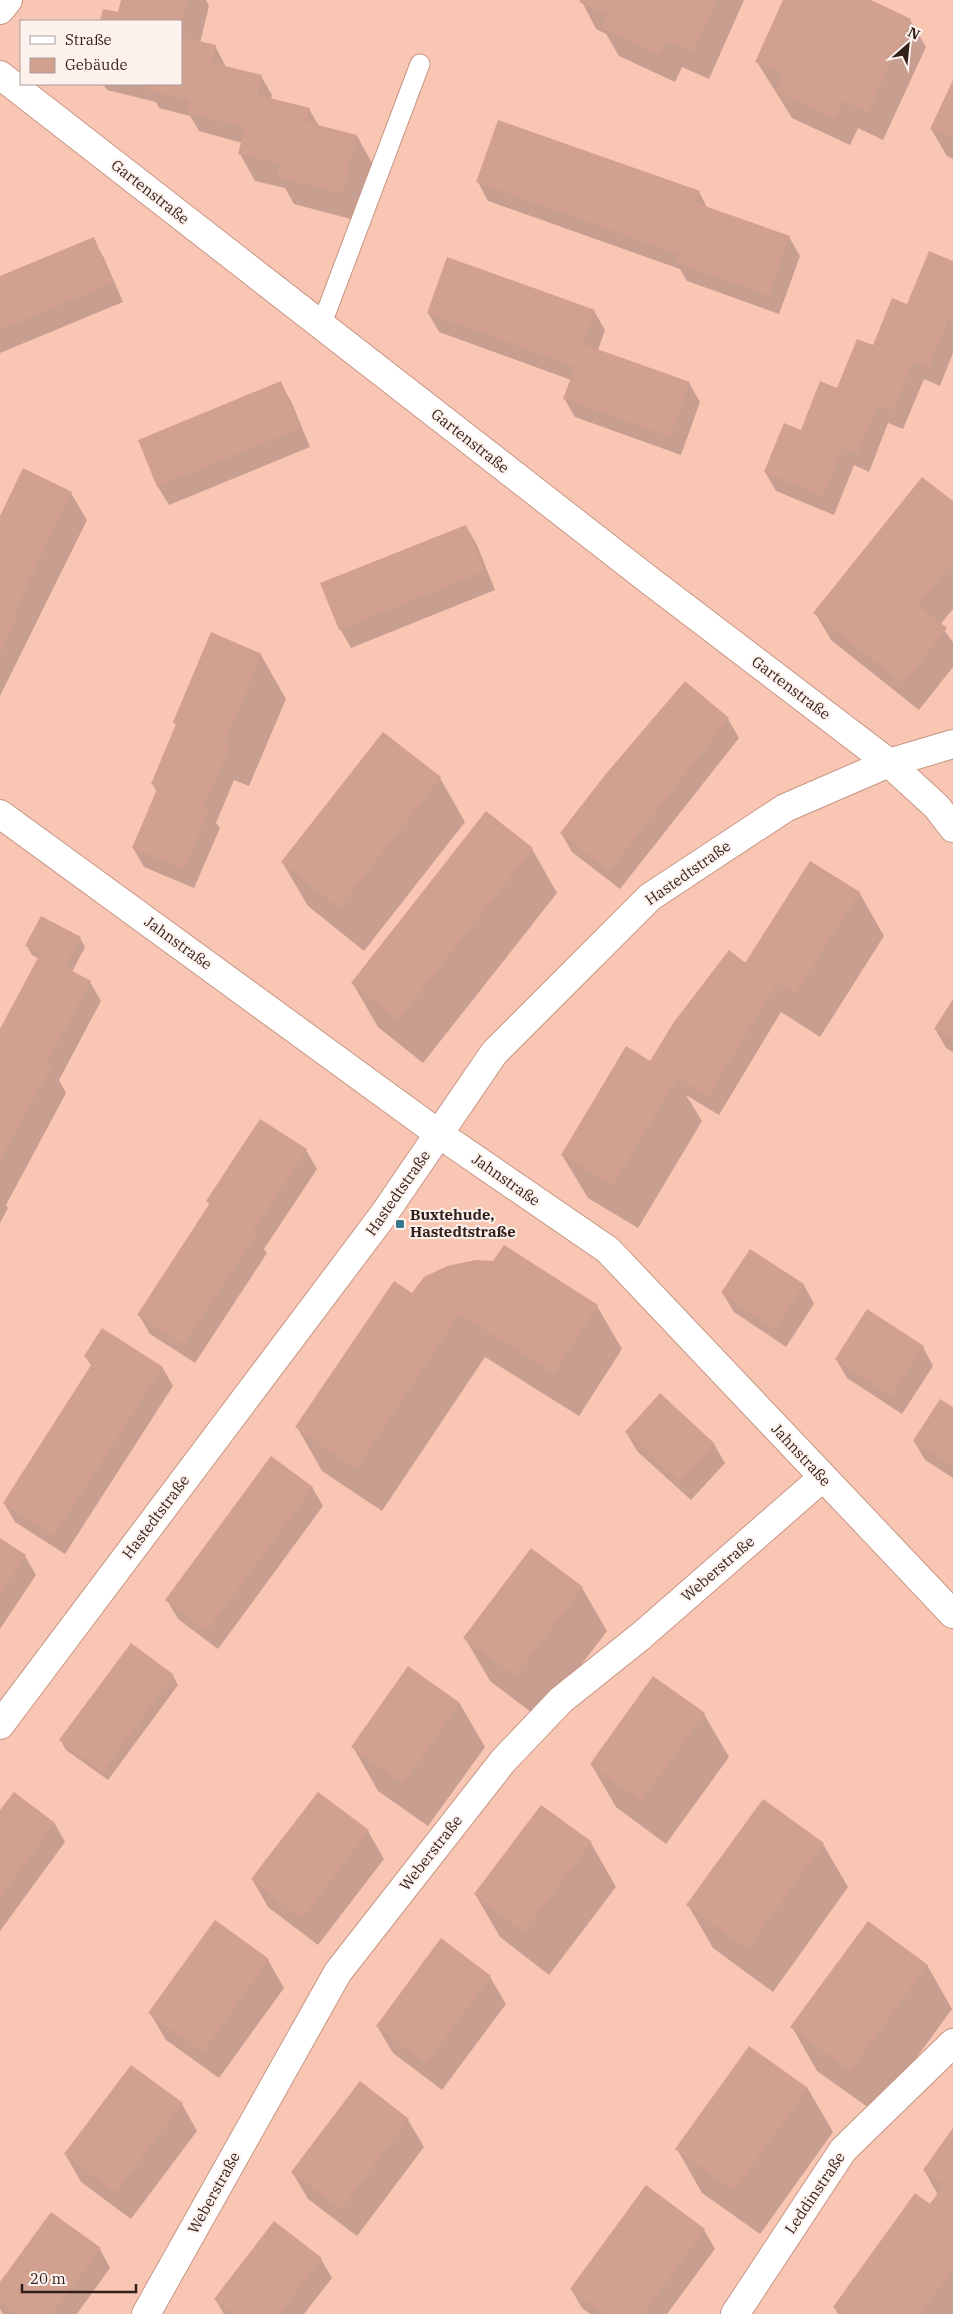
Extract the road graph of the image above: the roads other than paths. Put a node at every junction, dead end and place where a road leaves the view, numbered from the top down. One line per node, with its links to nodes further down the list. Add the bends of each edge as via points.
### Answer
1 (8, 0): 2 (street)
2 (0, 10)
3 (420, 64): 5 (lane)
4 (0, 75): 5 (street, Gartenstraße)
5 (321, 326): 7 (street, Gartenstraße)
6 (953, 744): 7 (street)
7 (889, 763): 9 (street, Gartenstraße, via 937,807); 10 (street, Hastedtstraße, via 785,808 650,897 494,1053)
8 (0, 814): 10 (street, Jahnstraße)
9 (953, 828)
10 (439, 1134): 11 (street, Jahnstraße, via 608,1250); 13 (street, Hastedtstraße, via 384,1214)
11 (822, 1478): 12 (street, Jahnstraße); 15 (street, Weberstraße, via 641,1636 560,1700 503,1762 338,1972)
12 (953, 1614)
13 (0, 1725)
14 (953, 2043): 16 (street, Leddinstraße, via 843,2150)
15 (146, 2314)
16 (736, 2314)

